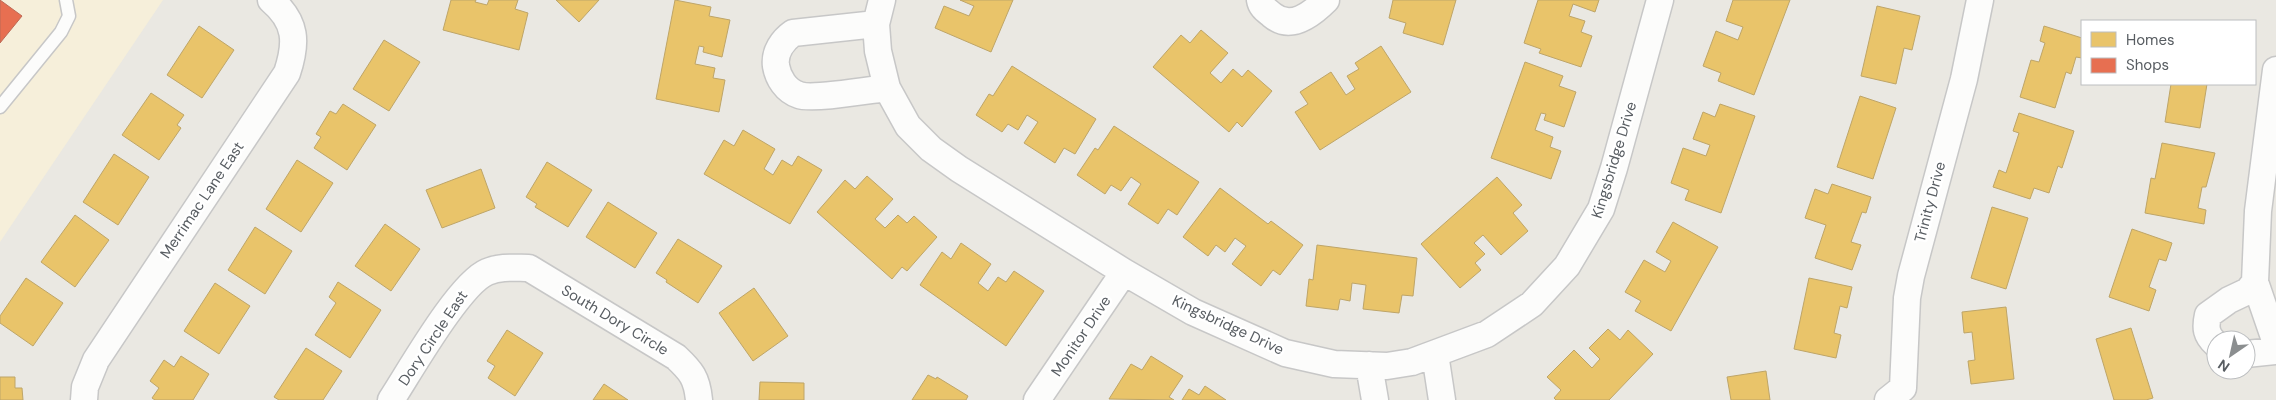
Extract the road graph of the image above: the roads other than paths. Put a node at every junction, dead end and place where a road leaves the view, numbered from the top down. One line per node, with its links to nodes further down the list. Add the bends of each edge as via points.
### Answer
1 (66, 0): 10 (lane, via 69,16 61,32)
2 (271, 0): 21 (street, Merrimac Lane East, via 286,16 293,33 294,51 287,73 96,360 85,387)
3 (1260, 0): 4 (street, via 1262,7 1285,21 1299,20 1312,14)
4 (1326, 0)
5 (1660, 0): 18 (street, Kingsbridge Drive, via 1601,208 1567,266 1532,304 1488,334)
6 (1980, 0): 20 (street, Trinity Drive, via 1964,79 1911,276)
7 (879, 12): 9 (street, Kingsbridge Drive, via 880,60); 9 (street, via 793,33 780,46 776,66 786,87 798,95)
8 (2276, 70): 13 (street, via 2258,211)
9 (887, 88): 12 (street, Kingsbridge Drive, via 908,126 931,150)
10 (0, 107)
11 (506, 267): 22 (street, Dory Circle East, via 486,272 466,288); 23 (street, South Dory Circle, via 529,268 676,357 691,371)
12 (1124, 272): 19 (street, Kingsbridge Drive, via 1193,312 1271,348 1334,364); 24 (street, Monitor Drive)
13 (2255, 282): 14 (street, via 2248,291 2208,315); 15 (street)
14 (2206, 330)
15 (2276, 343)
16 (2276, 350): 17 (street)
17 (2256, 353)
18 (1435, 354): 19 (street, Kingsbridge Drive, via 1412,362); 26 (street)
19 (1370, 365): 25 (street)
20 (1899, 396)
21 (84, 400)
22 (391, 400)
23 (699, 400)
24 (1037, 400)
25 (1375, 400)
26 (1442, 400)

